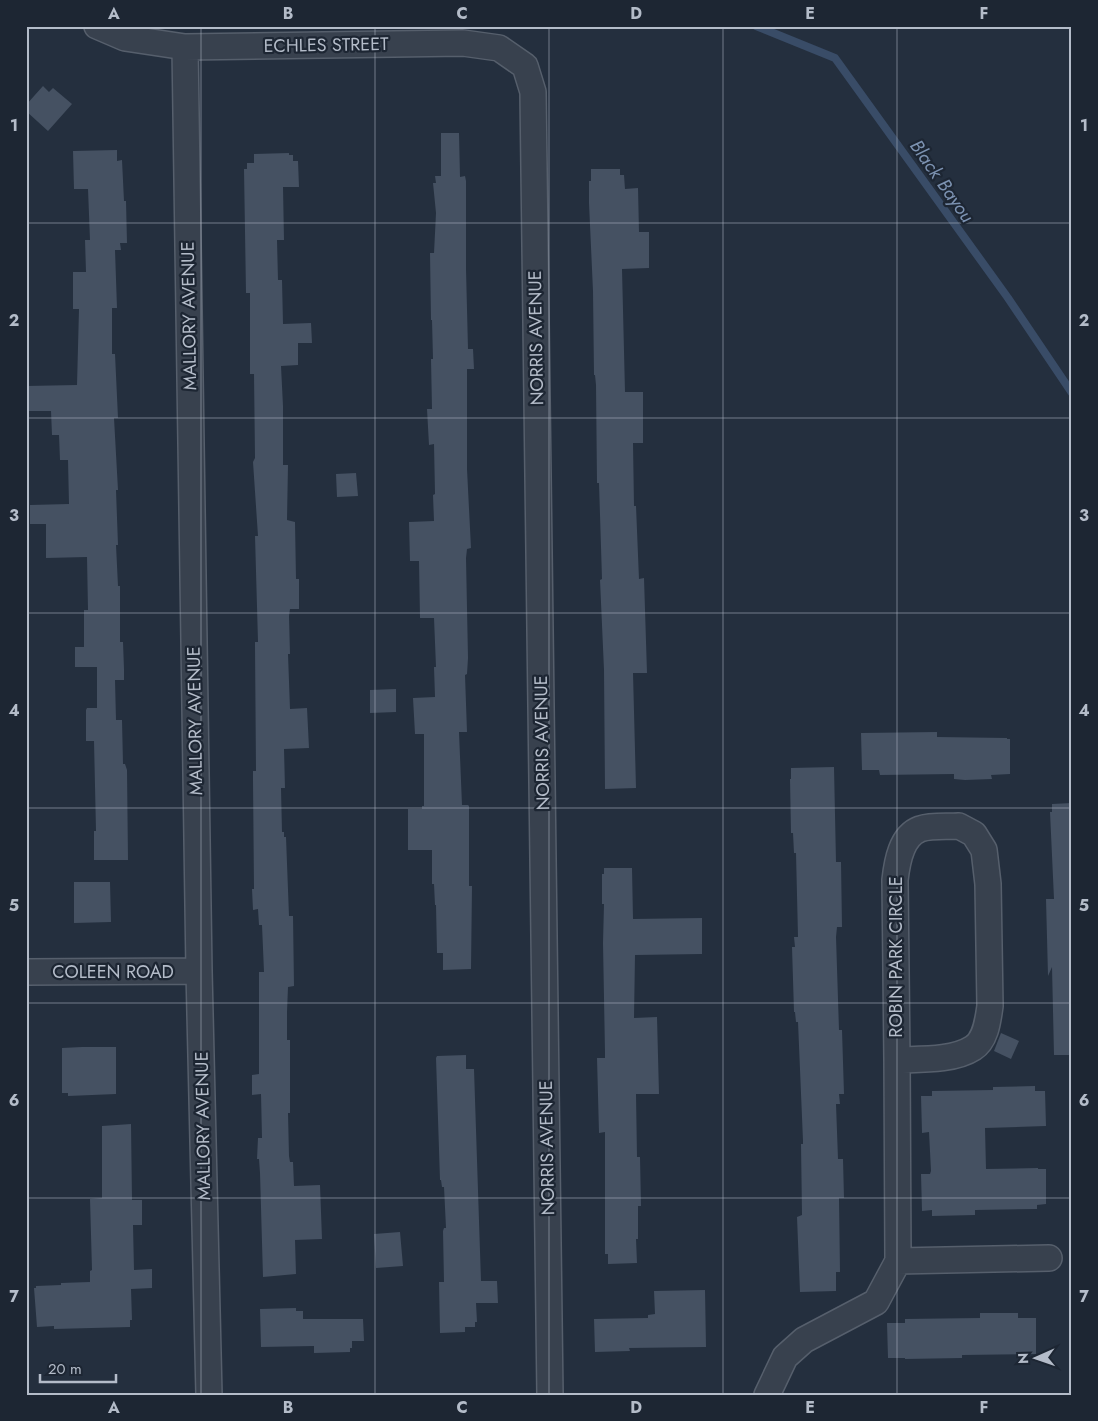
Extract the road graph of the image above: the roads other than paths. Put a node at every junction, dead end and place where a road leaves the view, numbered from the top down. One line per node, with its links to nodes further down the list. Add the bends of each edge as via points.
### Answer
1 (97, 26): 2 (street, ECHLES STREET, via 125,38)
2 (185, 47): 3 (street, ECHLES STREET, via 464,43 499,48 525,66); 4 (street, MALLORY AVENUE)
3 (533, 92): 10 (street, NORRIS AVENUE)
4 (199, 971): 5 (street, COLEEN ROAD); 9 (street, MALLORY AVENUE)
5 (26, 972)
6 (897, 1060): 6 (street, ROBIN PARK CIRCLE, via 963,1053 974,1048 988,1023 988,884 984,850 974,834 959,826 919,830 901,849 896,863); 8 (street, ROBIN PARK CIRCLE)
7 (1049, 1258): 8 (street)
8 (898, 1261): 11 (street, ROBIN PARK CIRCLE, via 876,1302 804,1340 785,1357)
9 (209, 1395)
10 (550, 1395)
11 (767, 1395)

